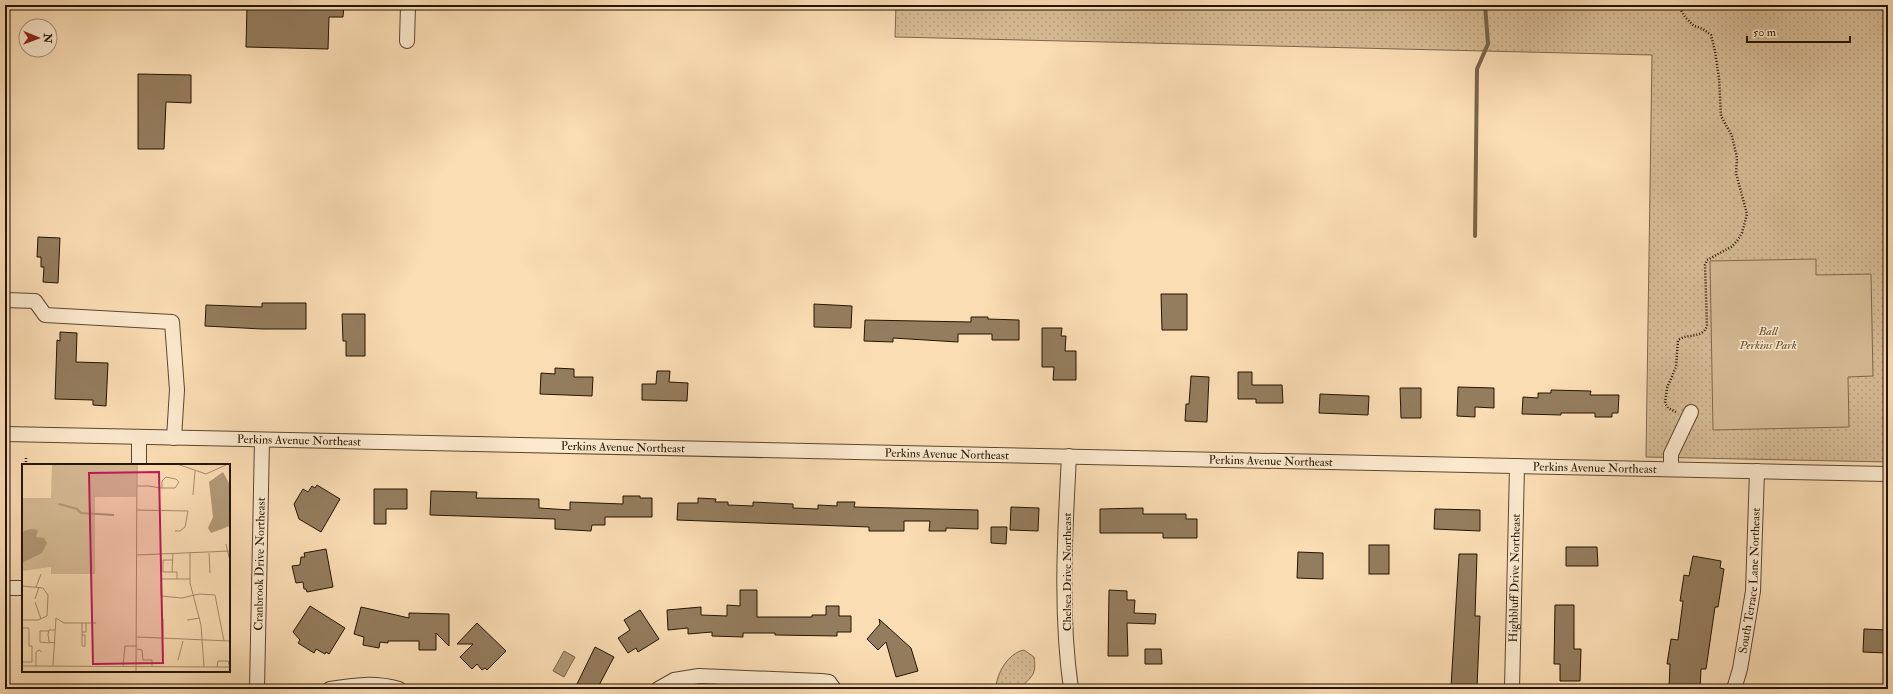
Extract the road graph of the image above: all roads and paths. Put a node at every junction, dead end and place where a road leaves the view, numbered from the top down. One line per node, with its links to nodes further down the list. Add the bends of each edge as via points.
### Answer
1 (408, 5): 3 (street)
2 (1678, 5): 5 (path, via 1694,26 1711,35 1719,78 1721,116 1732,136 1737,158 1736,174 1747,214 1737,241 1707,260 1705,265 1705,331 1701,334 1682,336 1678,340 1676,367 1667,388 1665,404 1673,412)
3 (407, 41)
4 (5, 300): 8 (street, via 35,301 45,315 172,322 177,390)
5 (1690, 412): 15 (street, via 1671,454)
6 (5, 434): 7 (street, Perkins Avenue Northeast)
7 (139, 437): 8 (street, Perkins Avenue Northeast); 13 (street)
8 (174, 438): 9 (street, Perkins Avenue Northeast)
9 (262, 440): 11 (street, Perkins Avenue Northeast); 21 (street, Cranbrook Drive Northeast)
10 (26, 456): 12 (path)
11 (1069, 456): 14 (street, Perkins Avenue Northeast); 25 (street, Chelsea Drive Northeast, via 1065,529 1065,604)
12 (26, 464)
13 (139, 464)
14 (1516, 466): 15 (street, Perkins Avenue Northeast); 26 (street, Highbluff Drive Northeast)
15 (1670, 469): 16 (street, Perkins Avenue Northeast)
16 (1757, 471): 17 (street, Perkins Avenue Northeast); 27 (street, South Terrace Lane Northeast, via 1752,591 1740,669)
17 (1888, 474)
18 (5, 588): 19 (street)
19 (22, 588)
20 (832, 685): 24 (street, via 699,676 674,680)
21 (257, 689)
22 (330, 689): 23 (street, via 358,684 386,685)
23 (399, 689)
24 (658, 689)
25 (1071, 689)
26 (1512, 689)
27 (1734, 689)

